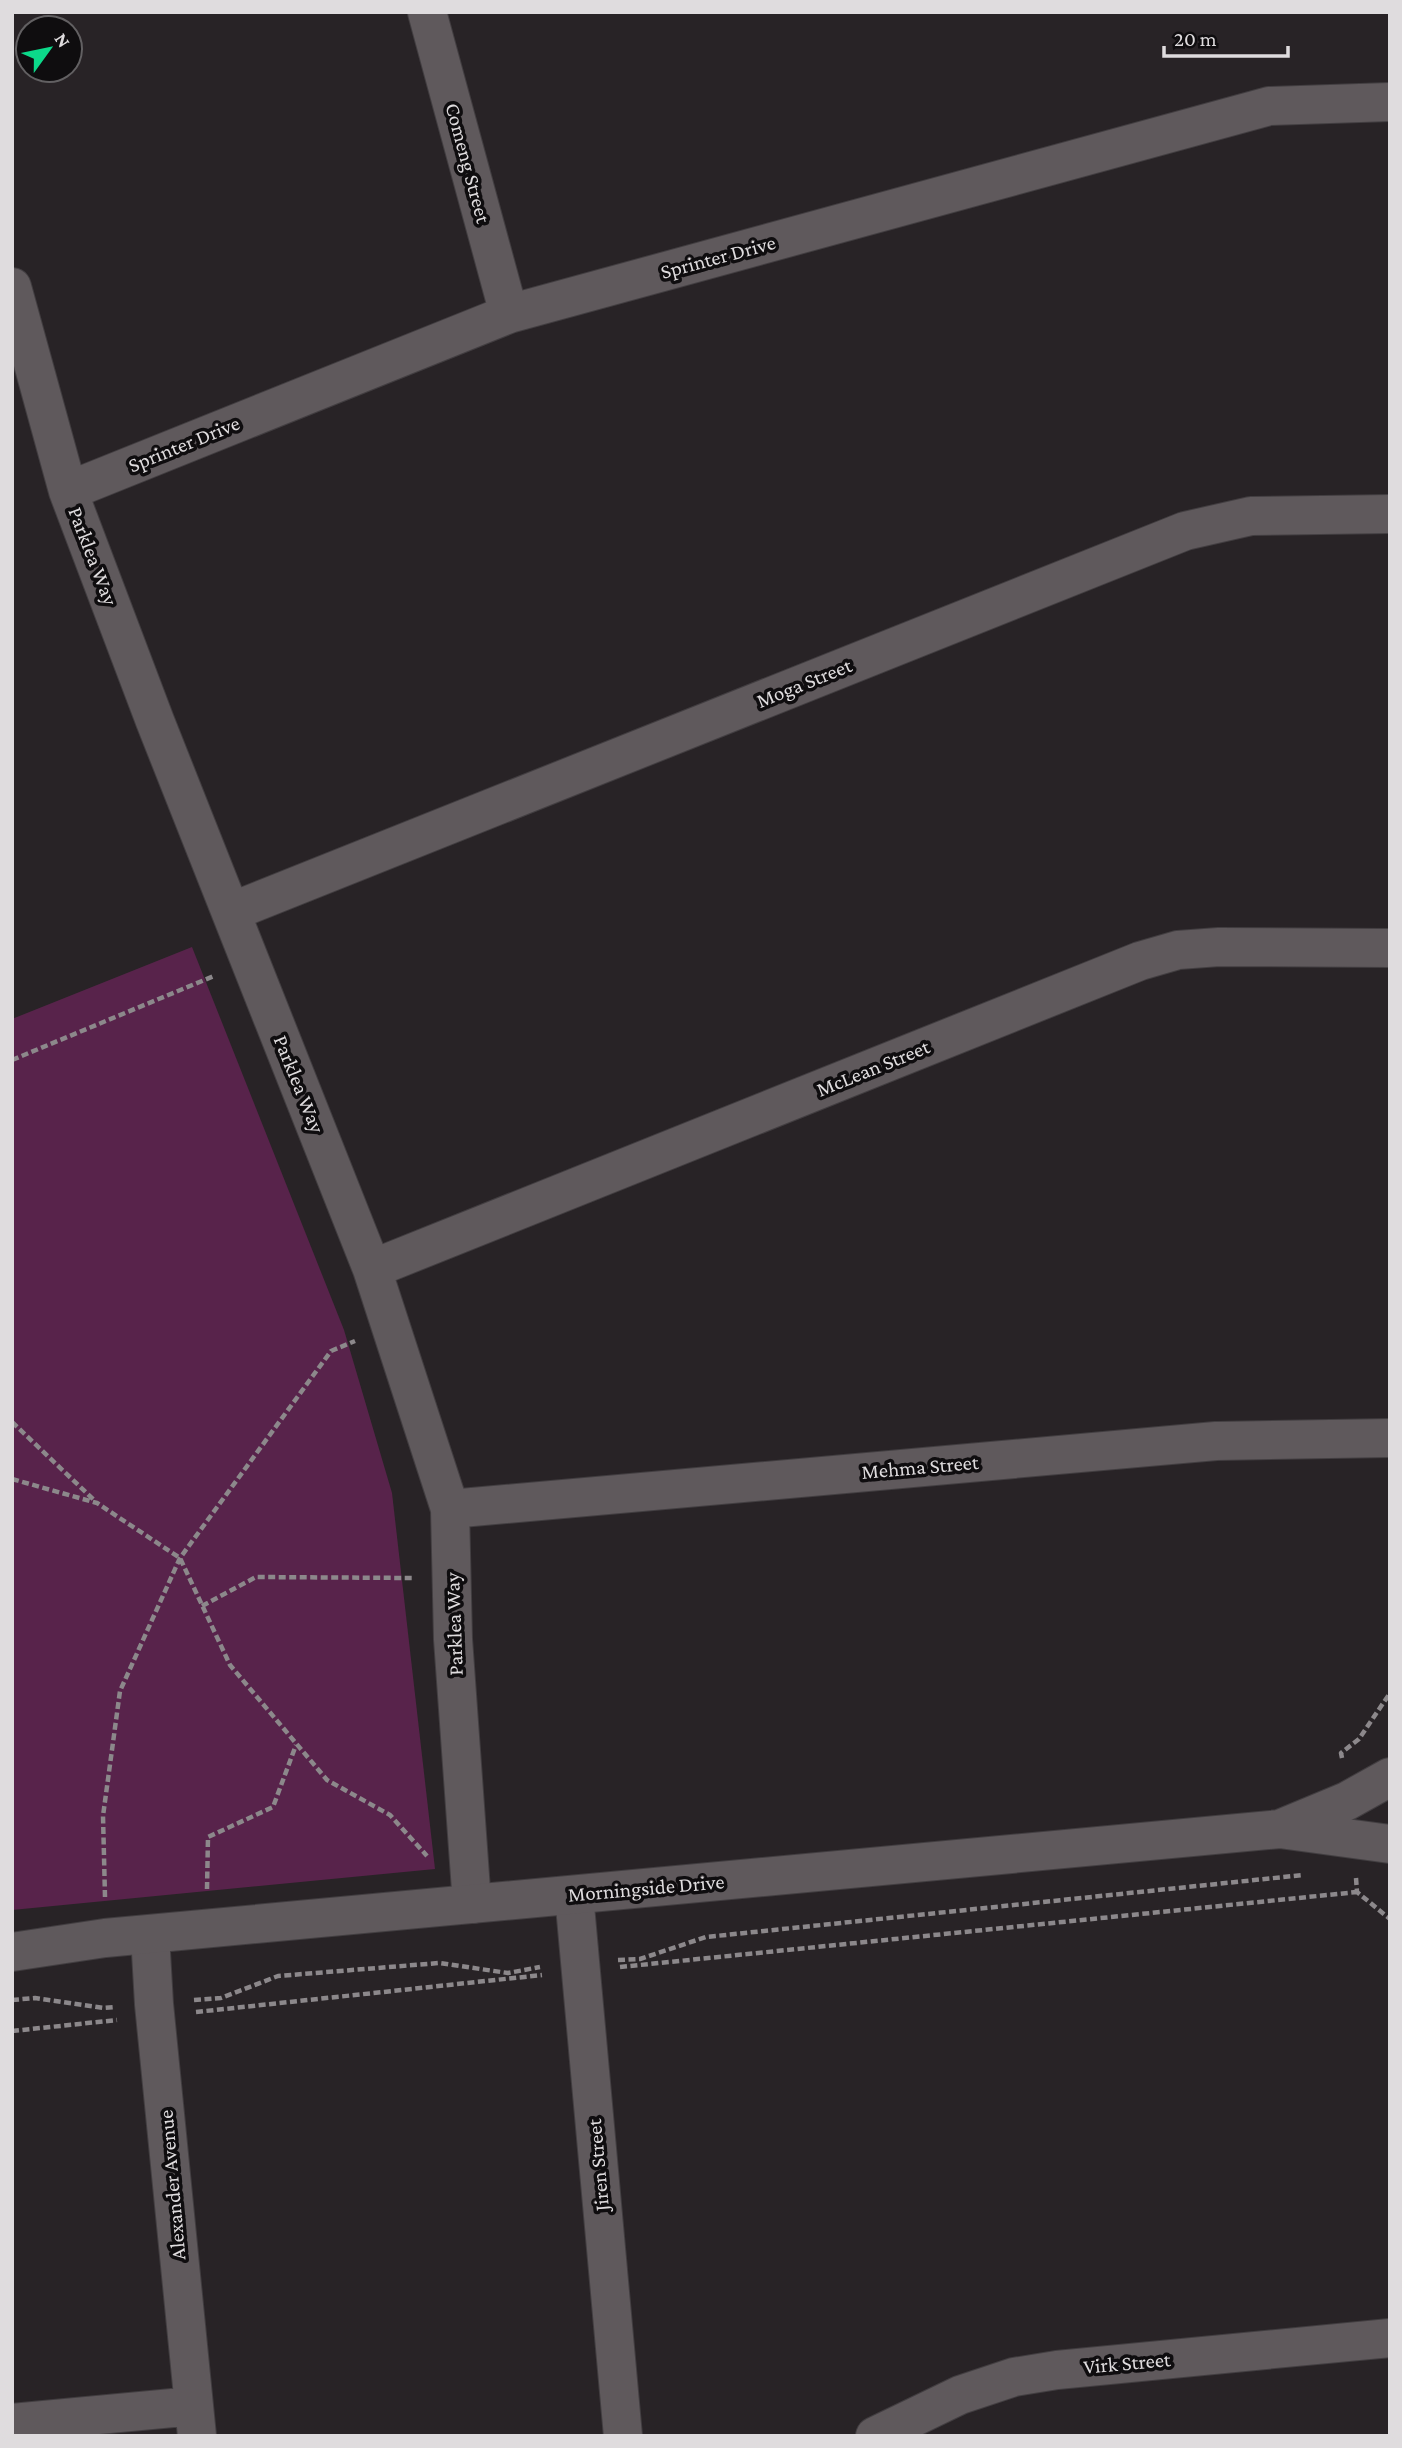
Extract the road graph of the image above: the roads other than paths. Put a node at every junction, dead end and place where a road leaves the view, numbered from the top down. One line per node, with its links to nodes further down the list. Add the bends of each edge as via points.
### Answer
1 (427, 12): 4 (street, Comeng Street)
2 (1390, 102): 4 (street, Sprinter Drive, via 1269,106)
3 (12, 287): 5 (street, Parklea Way)
4 (509, 314): 5 (street, Sprinter Drive)
5 (68, 491): 7 (street, Parklea Way)
6 (1390, 514): 7 (street, Moga Street, via 1251,516 1185,531)
7 (231, 912): 9 (street, Parklea Way)
8 (1390, 948): 9 (street, McLean Street, via 1219,947 1178,950 1140,961)
9 (372, 1269): 11 (street, Parklea Way)
10 (1390, 1438): 11 (street, Mehma Street, via 1216,1441)
11 (450, 1509): 16 (street, Parklea Way, via 453,1639)
12 (1390, 1777): 13 (street, Morningside Drive)
13 (1280, 1829): 14 (street, Morningside Drive); 15 (street, Morningside Drive)
14 (1390, 1843)
15 (574, 1895): 16 (street, Morningside Drive); 22 (street, Jiren Street)
16 (472, 1904): 17 (street, Morningside Drive)
17 (150, 1934): 18 (street, Morningside Drive); 20 (street, Alexander Avenue)
18 (12, 1952)
19 (1390, 2338): 23 (street, Virk Street, via 1014,2377 960,2395)
20 (196, 2421): 21 (street)
21 (12, 2423)
22 (623, 2436)
23 (875, 2436)

